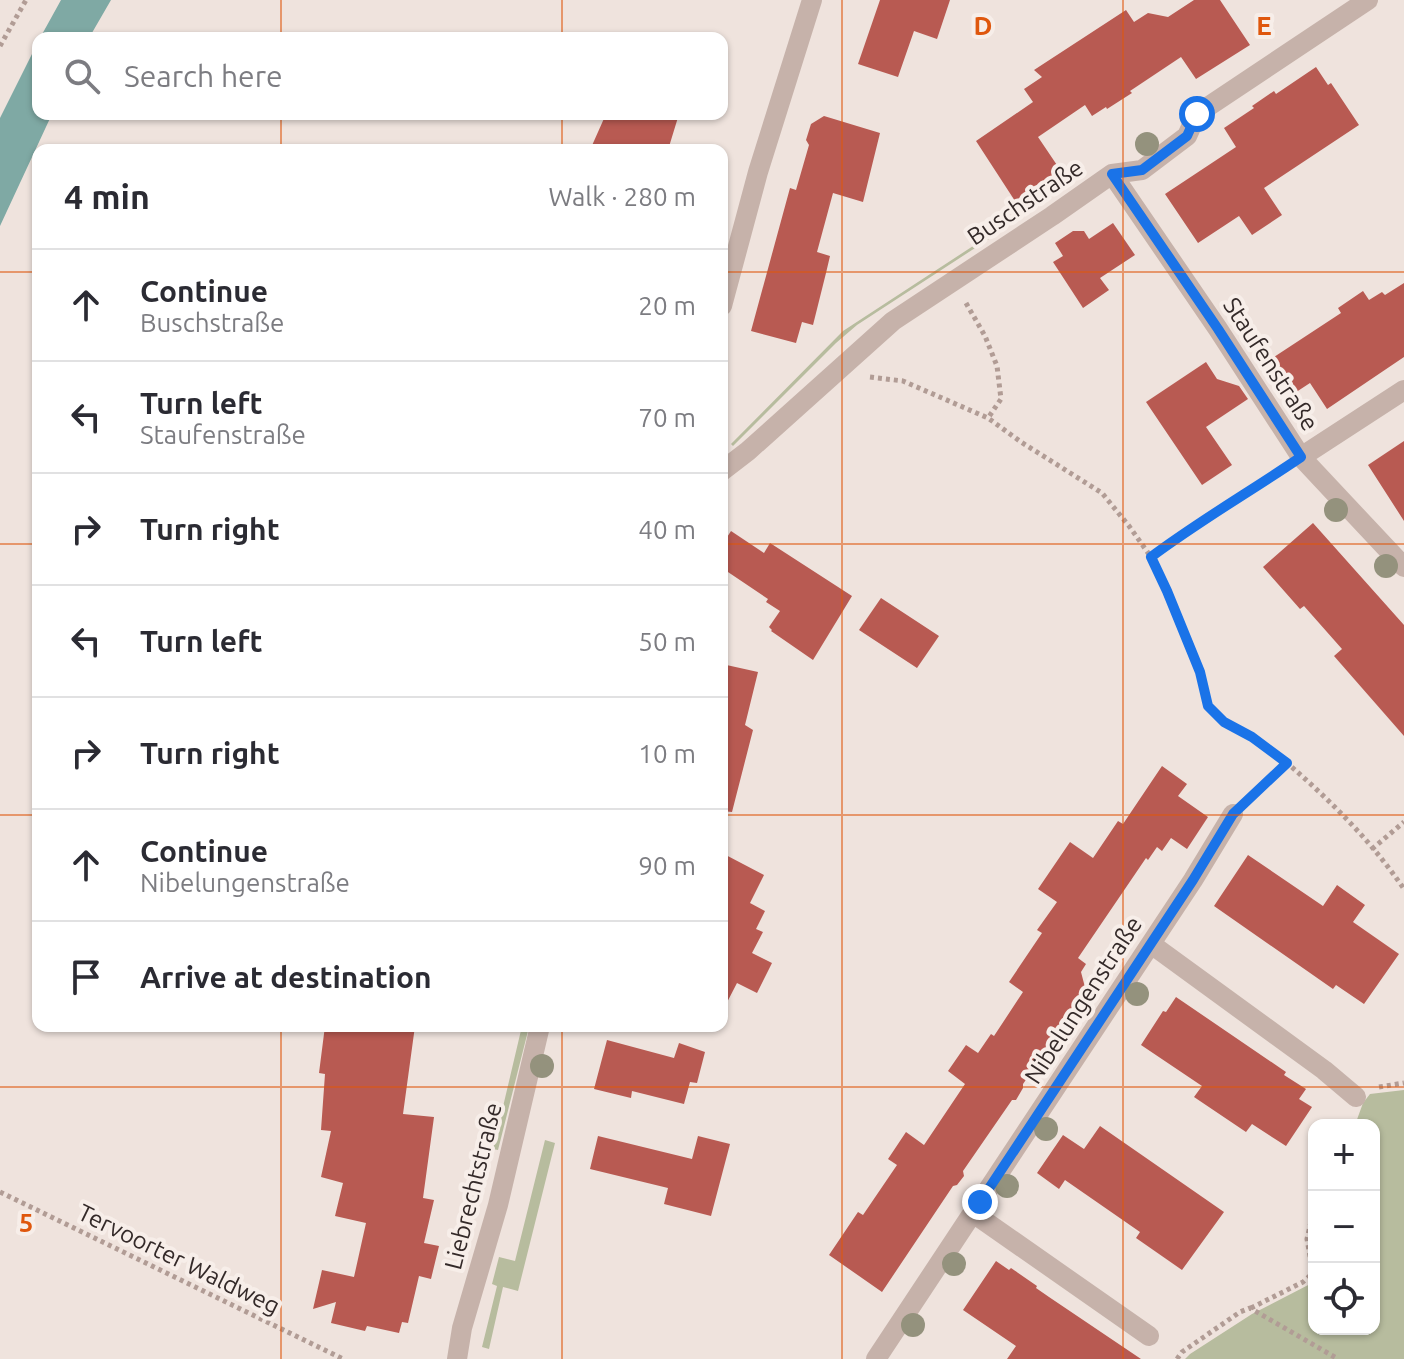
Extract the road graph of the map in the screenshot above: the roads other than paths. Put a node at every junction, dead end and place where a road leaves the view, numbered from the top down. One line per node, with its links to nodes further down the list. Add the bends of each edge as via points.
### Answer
1 (812, 0): 4 (street)
2 (1368, 0): 3 (street, Buschstraße, via 1197,114 1187,136 1142,170)
3 (1112, 174): 6 (street, Staufenstraße); 7 (street, Buschstraße, via 893,321)
4 (728, 284)
5 (1404, 390): 6 (street)
6 (1301, 457): 8 (street, Staufenstraße)
7 (728, 466)
8 (1404, 567)
9 (1233, 814): 10 (street, Nibelungenstraße)
10 (1151, 944): 12 (street); 13 (street, Nibelungenstraße)
11 (539, 1032): 16 (street, Liebrechtstraße)
12 (1356, 1097)
13 (973, 1213): 14 (street); 15 (street, Nibelungenstraße)
14 (1149, 1336)
15 (883, 1357)
16 (457, 1359)

